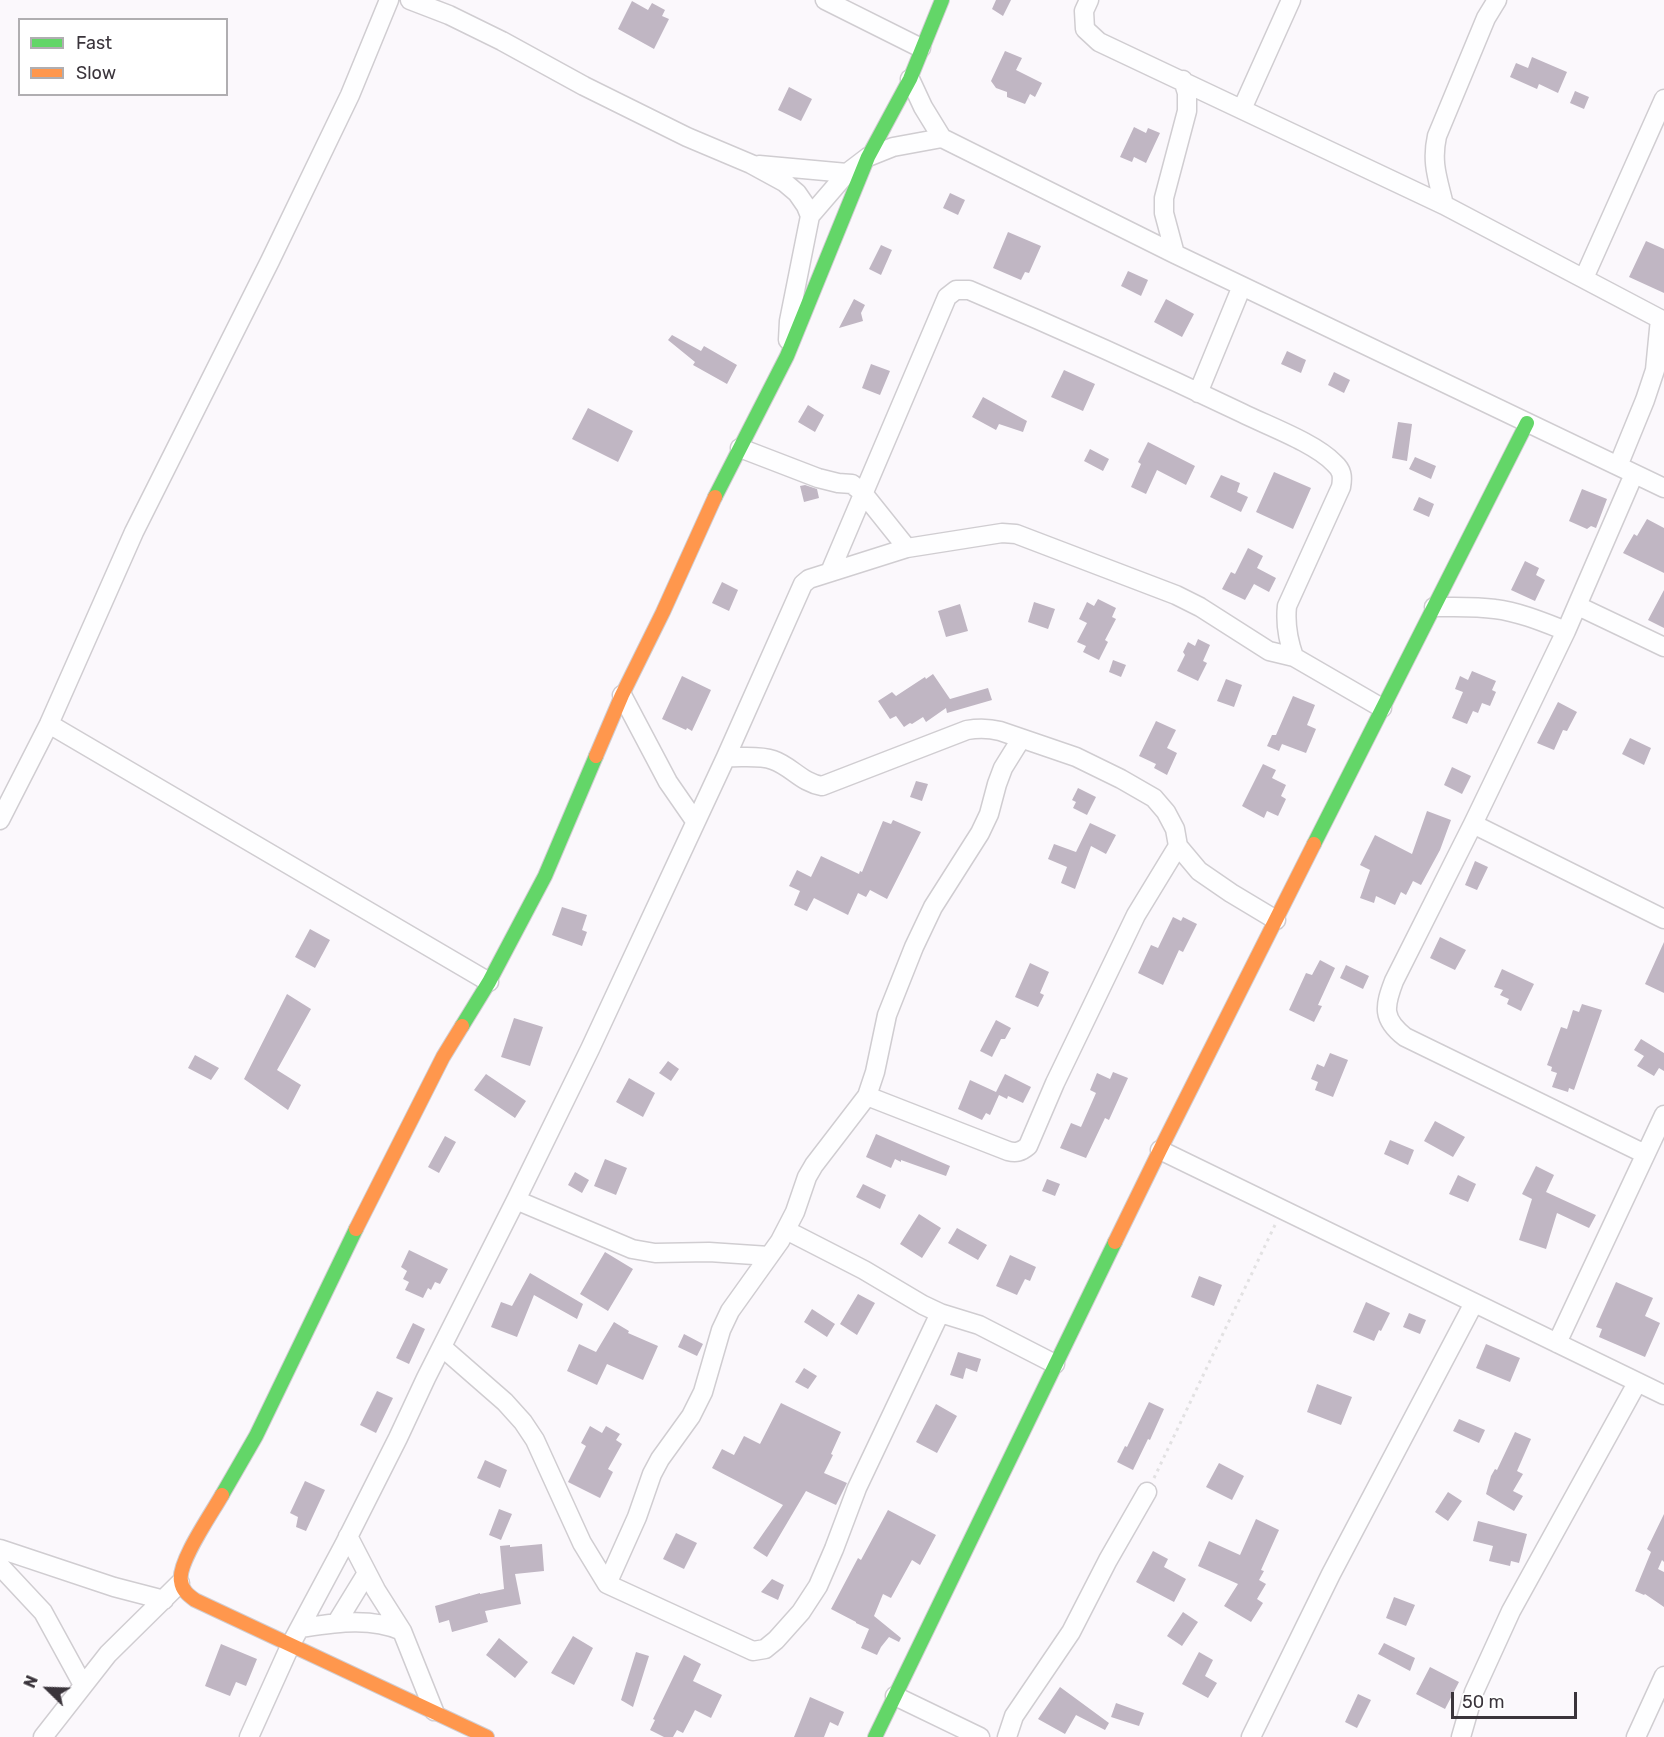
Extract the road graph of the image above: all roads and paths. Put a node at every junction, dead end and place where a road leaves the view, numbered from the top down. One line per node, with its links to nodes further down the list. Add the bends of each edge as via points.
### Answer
1 (389, 0): 40 (street, via 350,95 134,532)
2 (410, 0): 15 (street, via 502,41 687,137)
3 (825, 0): 8 (street)
4 (942, 0): 8 (street)
5 (1089, 0): 10 (street, via 1084,10 1085,29 1099,42)
6 (1292, 0): 12 (street)
7 (1497, 0): 17 (street, via 1437,136 1434,163)
8 (921, 48): 9 (street)
9 (910, 79): 13 (street); 14 (street)
10 (1183, 80): 12 (street); 19 (street, via 1187,111 1164,198)
11 (1664, 99): 20 (street)
12 (1242, 109): 17 (street)
13 (942, 138): 14 (street, via 893,147); 19 (street)
14 (868, 157): 16 (street); 23 (street)
15 (751, 164): 16 (street); 18 (street, via 797,193)
16 (847, 173): 18 (street)
17 (1444, 205): 20 (street)
18 (810, 216): 23 (street, via 789,321)
19 (1175, 254): 21 (street)
20 (1584, 278): 22 (street)
21 (1242, 286): 24 (street); 25 (street)
22 (1662, 320): 27 (street, via 1655,370)
23 (787, 356): 26 (street)
24 (1198, 393): 30 (street, via 1049,324 969,290 956,290 947,297); 37 (street, via 1311,446 1333,461 1343,477 1287,606 1288,639)
25 (1527, 423): 27 (street); 34 (street)
26 (740, 448): 30 (street, via 818,478 852,484); 38 (street)
27 (1618, 466): 28 (street)
28 (1634, 474): 29 (street); 33 (street)
29 (1664, 488)
30 (863, 493): 31 (street); 32 (street)
31 (907, 548): 32 (street); 37 (street, via 1016,534 1176,595 1269,651)
32 (830, 572): 42 (street, via 803,584)
33 (1578, 606): 35 (street); 36 (street)
34 (1434, 607): 35 (street, via 1496,609); 39 (street)
35 (1566, 631): 45 (street)
36 (1664, 647)
37 (1294, 657): 39 (street)
38 (622, 695): 44 (street, via 668,783); 49 (street, via 545,876)
39 (1382, 708): 48 (street)
40 (49, 724): 43 (street); 49 (street)
41 (1021, 739): 42 (street, via 989,728 967,730 822,786 805,781 773,760); 46 (street, via 1076,757 1154,798 1175,829); 50 (street, via 1003,768 980,833 933,907 914,947 887,1015)
42 (726, 758): 44 (street)
43 (0, 820)
44 (695, 821): 54 (street)
45 (1473, 824): 47 (street); 53 (street, via 1394,981 1387,1016 1405,1037)
46 (1178, 846): 48 (street, via 1212,881); 50 (street, via 1136,915 1028,1146 1022,1151 1008,1151)
47 (1664, 919)
48 (1276, 920): 52 (street)
49 (489, 982): 70 (street, via 443,1057 256,1436 184,1559)
50 (867, 1096): 56 (street, via 814,1165)
51 (1664, 1115): 53 (street)
52 (1160, 1150): 55 (street); 62 (street)
53 (1645, 1154): 60 (street)
54 (516, 1200): 57 (street, via 632,1249); 61 (street)
55 (1283, 1210): 58 (street); 65 (path)
56 (786, 1230): 57 (street); 59 (street)
57 (769, 1256): 71 (street, via 730,1311 703,1392 652,1474)
58 (1474, 1303): 60 (street); 87 (street, via 1331,1574)
59 (940, 1313): 62 (street, via 979,1325); 71 (street, via 857,1488 818,1586 801,1612 765,1649 753,1651)
60 (1557, 1343): 63 (street)
61 (442, 1347): 66 (street); 71 (street, via 523,1422 582,1543)
62 (1055, 1364): 79 (street)
63 (1637, 1383): 64 (street); 88 (street, via 1511,1611 1474,1692)
64 (1664, 1395)
65 (1147, 1492): 86 (street, via 1071,1632 1014,1716)
66 (348, 1536): 69 (street); 74 (street)
67 (0, 1549): 72 (street)
68 (0, 1566): 78 (street, via 43,1612)
69 (367, 1573): 73 (street); 75 (street)
70 (180, 1583): 72 (street); 76 (street, via 184,1593 195,1600)
71 (607, 1584)
72 (164, 1600): 78 (street, via 108,1654)
73 (337, 1622): 74 (street); 75 (street, via 387,1624)
74 (301, 1628): 76 (street)
75 (402, 1630): 80 (street)
76 (291, 1644): 80 (street); 82 (street)
77 (1664, 1676): 89 (street)
78 (83, 1685): 81 (street)
79 (895, 1696): 84 (street); 85 (street)
80 (434, 1711): 83 (street)
81 (43, 1737)
82 (249, 1737)
83 (487, 1737)
84 (875, 1737)
85 (980, 1737)
86 (1007, 1737)
87 (1251, 1737)
88 (1461, 1737)
89 (1636, 1737)

